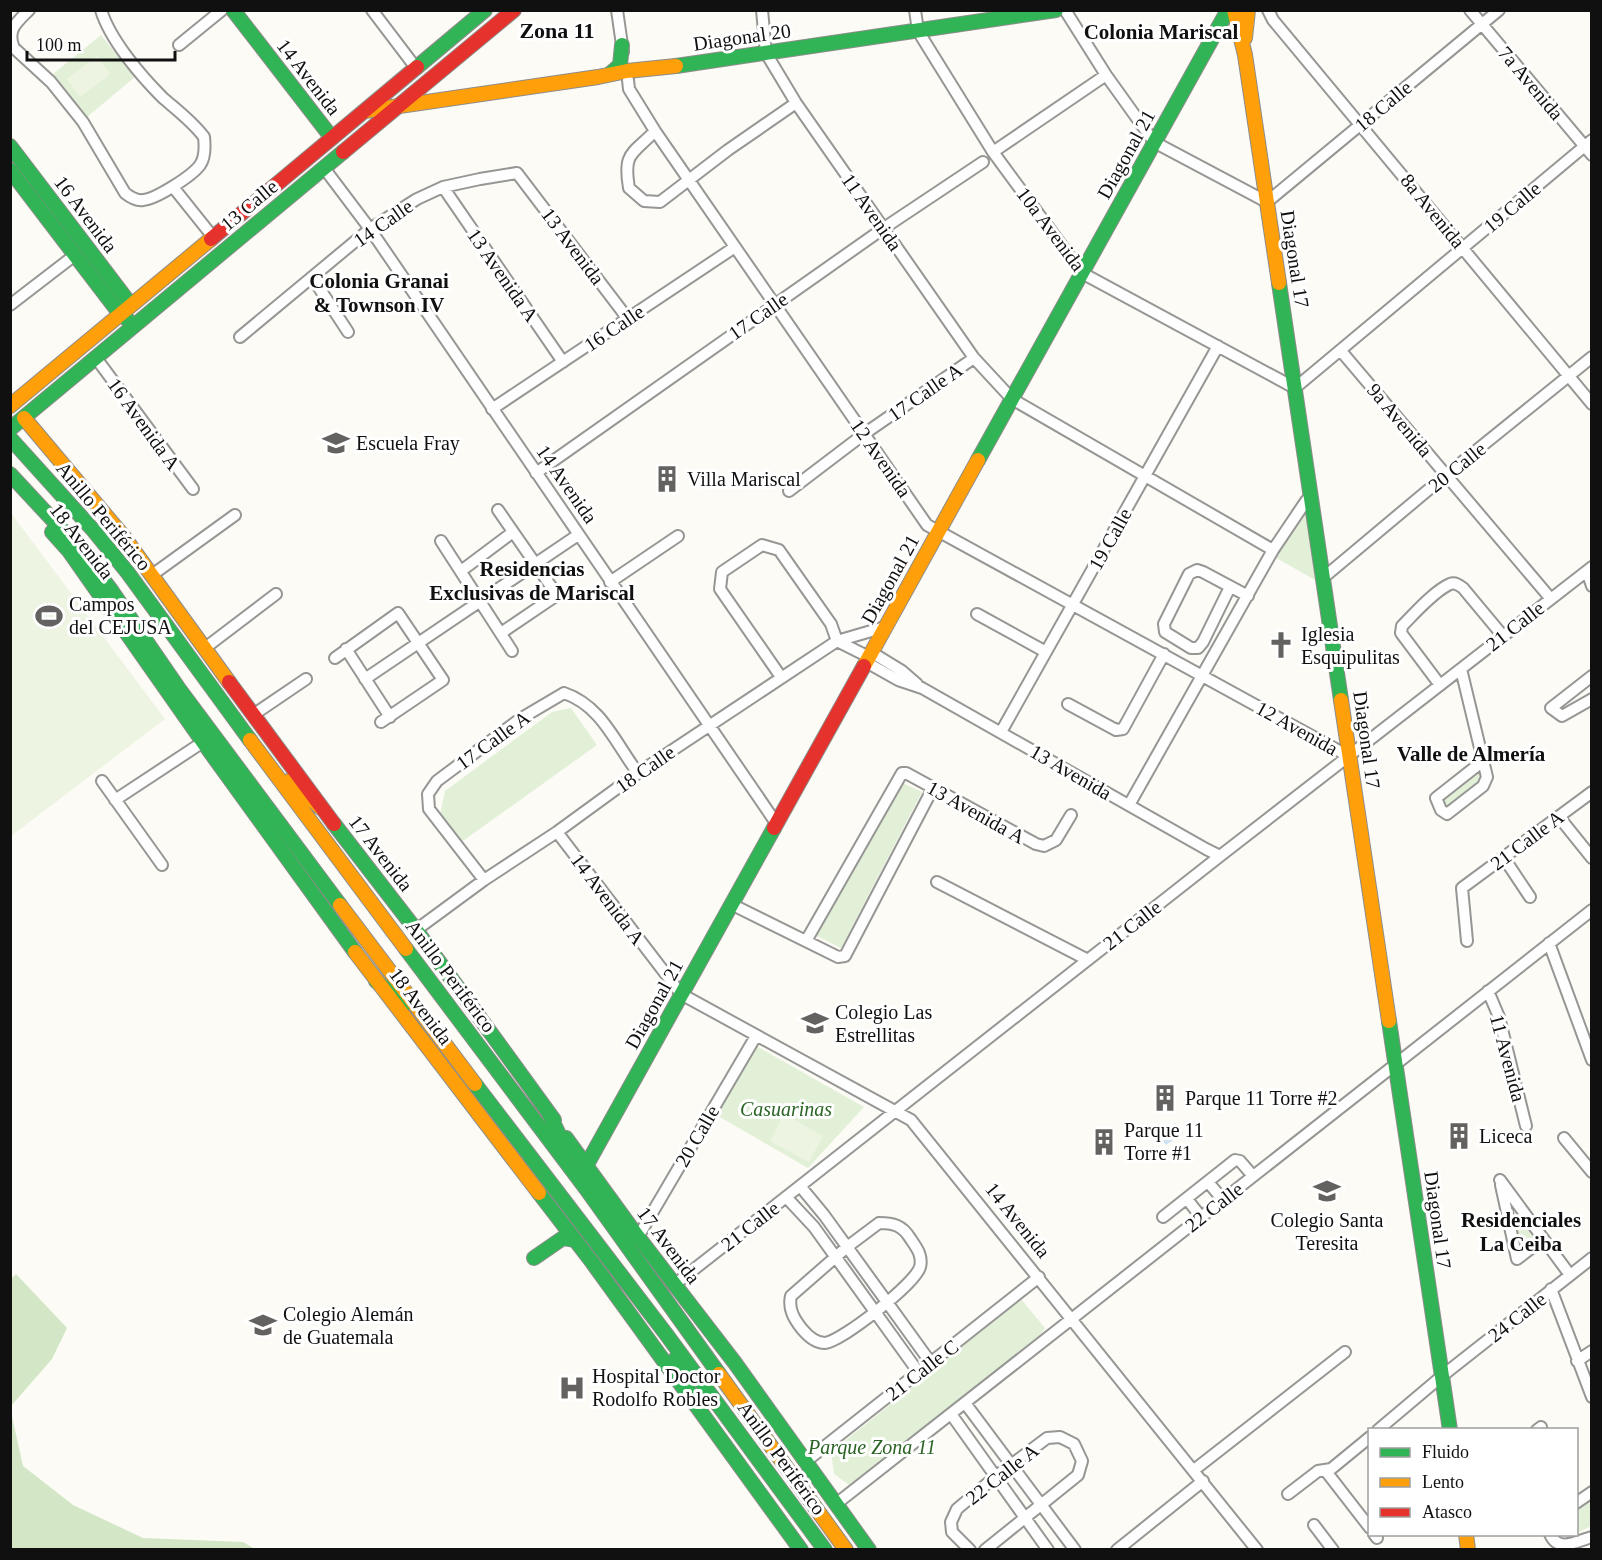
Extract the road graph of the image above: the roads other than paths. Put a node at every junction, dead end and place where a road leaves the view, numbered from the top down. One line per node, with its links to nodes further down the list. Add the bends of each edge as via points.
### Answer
1 (29, 10): 24 (street, via 13,27)
2 (101, 10): 48 (street, via 129,59 204,137 200,166)
3 (222, 10): 25 (street)
4 (233, 10): 38 (main road, 14 Avenida)
5 (372, 10): 29 (street)
6 (485, 10): 29 (main road, 13 Calle)
7 (513, 10): 35 (main road, 13 Calle)
8 (617, 10): 26 (street, 12 Avenida)
9 (762, 10): 27 (street, 11 Avenida)
10 (915, 10): 21 (street, 10a Avenida)
11 (1056, 10): 21 (main road, Diagonal 20)
12 (1065, 10): 30 (street)
13 (1228, 10): 23 (main road, Diagonal 21)
14 (1234, 10): 22 (main road, Diagonal 17)
15 (1248, 10): 28 (main road, Diagonal 17)
16 (1258, 10): 19 (street, 8a Avenida)
17 (1470, 10): 20 (street, 7a Avenida)
18 (1499, 10): 20 (street, 18 Calle)
19 (1270, 15): 36 (street, 8a Avenida)
20 (1482, 24): 36 (street, 18 Calle); 41 (street, 7a Avenida)
21 (918, 31): 27 (main road, Diagonal 20); 42 (street, 10a Avenida)
22 (1240, 34): 23 (main road, via 1228,29); 28 (main road, Diagonal 17)
23 (1214, 36): 39 (main road, Diagonal 21)
24 (11, 41): 48 (street, via 16,51 67,101 131,198 145,200)
25 (179, 45)
26 (622, 45): 31 (street, 12 Avenida); 32 (main road, via 620,67)
27 (766, 53): 31 (main road, Diagonal 20); 33 (street, 11 Avenida)
28 (1245, 56): 50 (main road, Diagonal 17)
29 (416, 68): 34 (main road, 13 Calle)
30 (1106, 75): 39 (street); 42 (street)
31 (627, 76): 32 (main road, Diagonal 20); 35 (main road, Diagonal 20); 37 (street, 12 Avenida, via 629,89)
32 (598, 77): 35 (main road, Diagonal 20)
33 (796, 103): 47 (street); 51 (street, 11 Avenida)
34 (365, 111): 35 (main road, Diagonal 20); 38 (main road, 13 Calle)
35 (393, 111): 44 (main road, 13 Calle)
36 (1361, 124): 50 (street, 18 Calle); 55 (street, 8a Avenida)
37 (655, 131): 47 (street, 12 Avenida); 47 (street, via 630,156 626,168 629,188 644,201 660,202)
38 (332, 138): 53 (main road, 13 Calle)
39 (1154, 142): 50 (street); 57 (main road, Diagonal 21)
40 (10, 146): 62 (main road, 16 Avenida)
41 (1589, 147): 55 (street, 19 Calle)
42 (993, 152): 57 (street, 10a Avenida)
43 (983, 162): 51 (street, 17 Calle)
44 (324, 168): 52 (street, 14 Avenida); 61 (main road, 13 Calle)
45 (10, 170): 56 (main road, 16 Avenida)
46 (517, 173): 49 (street, 14 Calle); 63 (street, 13 Avenida)
47 (689, 181): 54 (street, 12 Avenida)
48 (173, 187): 53 (street)
49 (443, 187): 52 (street, 14 Calle, via 417,198); 71 (street, 13 Avenida A)
50 (1267, 202): 73 (main road, Diagonal 17)
51 (884, 228): 59 (street, 17 Calle); 70 (street, 11 Avenida)
52 (370, 229): 58 (street, 14 Calle); 79 (street, 14 Avenida)
53 (213, 237): 62 (main road, 13 Calle)
54 (735, 248): 59 (street, 12 Avenida); 63 (street, 16 Calle)
55 (1463, 248): 67 (street, 19 Calle); 72 (street, 8a Avenida)
56 (75, 255): 60 (street); 62 (main road, 16 Avenida)
57 (1082, 273): 66 (street, 10a Avenida); 76 (main road, Diagonal 21)
58 (312, 277): 64 (street); 65 (street, 14 Calle)
59 (775, 304): 82 (street, 12 Avenida); 84 (street, 17 Calle)
60 (10, 305)
61 (160, 305): 62 (main road, via 128,319); 69 (main road, 13 Calle)
62 (126, 309): 74 (main road, 13 Calle)
63 (628, 319): 71 (street, 16 Calle)
64 (348, 332)
65 (240, 337)
66 (1218, 346): 73 (street, 10a Avenida); 86 (street, 19 Calle)
67 (1341, 351): 73 (street, 19 Calle); 87 (street, 9a Avenida)
68 (1592, 357): 72 (street, 20 Calle)
69 (96, 358): 80 (main road, 13 Calle); 89 (street, 16 Avenida A)
70 (974, 358): 76 (street, 11 Avenida); 82 (street, 17 Calle A)
71 (563, 362): 79 (street, 16 Calle)
72 (1569, 376): 77 (street, 8a Avenida); 87 (street, 20 Calle)
73 (1294, 388): 91 (main road, Diagonal 17)
74 (30, 389): 75 (main road); 78 (main road, 13 Calle)
75 (10, 390)
76 (1012, 399): 86 (street); 94 (main road, Diagonal 21)
77 (1592, 404)
78 (10, 406)
79 (492, 409): 84 (street, 14 Avenida)
80 (24, 418): 81 (main road, 13 Calle); 103 (main road, 17 Avenida)
81 (10, 429)
82 (864, 434): 90 (street, 17 Calle A); 94 (street, 12 Avenida, via 927,525)
83 (14, 441): 142 (main road, Anillo Periférico, via 128,573)
84 (536, 473): 96 (street, 14 Avenida)
85 (10, 474): 133 (main road, Anillo Periférico, via 77,546)
86 (1146, 475): 99 (street); 112 (street, 19 Calle)
87 (1446, 475): 104 (street, 20 Calle); 110 (street, 9a Avenida)
88 (10, 487): 139 (main road, 18 Avenida, via 69,551)
89 (193, 489)
90 (789, 491)
91 (1311, 496): 99 (street); 104 (main road, Diagonal 17)
92 (498, 510): 95 (street)
93 (235, 515): 103 (street)
94 (938, 531): 112 (street, 12 Avenida); 114 (main road, Diagonal 21)
95 (513, 532): 100 (street); 102 (street)
96 (578, 535): 100 (street); 105 (street, 14 Avenida)
97 (678, 536): 105 (street)
98 (441, 541): 102 (street)
99 (1273, 550): 109 (street)
100 (534, 564): 111 (street); 115 (street, via 557,596)
101 (1589, 569): 106 (street); 110 (street, 21 Calle)
102 (461, 571): 111 (street)
103 (152, 575): 119 (main road, 17 Avenida)
104 (1323, 578): 140 (main road, Diagonal 17)
105 (610, 582): 137 (street, 14 Avenida)
106 (1592, 586)
107 (1230, 587): 107 (street, via 1197,570 1190,574 1164,624 1165,632 1191,648 1198,648); 109 (street)
108 (276, 594): 119 (street)
109 (1248, 596): 127 (street)
110 (1551, 599): 116 (street, 21 Calle)
111 (480, 600): 115 (street); 118 (street)
112 (1073, 604): 122 (street, 19 Calle); 123 (street, 12 Avenida)
113 (977, 614): 122 (street)
114 (885, 627): 117 (street, 18 Calle); 124 (main road, Diagonal 21)
115 (501, 633): 121 (street)
116 (1503, 636): 126 (street, 21 Calle); 132 (street, via 1457,583 1438,593 1402,626 1401,633)
117 (837, 641): 124 (street, 13 Avenida); 129 (street, 18 Calle); 129 (street, via 831,624 779,549 762,545 722,572 720,589)
118 (418, 643): 120 (street, via 398,613); 131 (street); 131 (street, via 443,680 385,719)
119 (205, 648): 136 (main road, 17 Avenida)
120 (346, 649): 125 (street); 131 (street)
121 (512, 651)
122 (1046, 652): 138 (street, 19 Calle)
123 (1164, 654): 127 (street, 12 Avenida); 135 (street, via 1123,729 1116,730)
124 (869, 657): 138 (street, 13 Avenida, via 902,671 922,688); 152 (main road, Diagonal 21)
125 (335, 658)
126 (1461, 669): 132 (street, 21 Calle); 141 (street)
127 (1204, 676): 140 (street, 12 Avenida); 148 (street)
128 (1592, 676): 134 (street, via 1551,708 1562,716)
129 (781, 677): 137 (street, 18 Calle)
130 (306, 679): 136 (street)
131 (365, 679)
132 (1440, 685): 140 (street, 21 Calle)
133 (179, 689): 139 (main road); 171 (main road, Anillo Periférico)
134 (1592, 699)
135 (1068, 704)
136 (254, 715): 149 (main road, 17 Avenida)
137 (710, 725): 143 (street, 18 Calle); 152 (street, 14 Avenida)
138 (1001, 732): 148 (street, 13 Avenida)
139 (207, 747): 147 (street); 168 (main road, 18 Avenida)
140 (1350, 757): 154 (street, 21 Calle); 174 (main road, Diagonal 17)
141 (1483, 761): 141 (street, via 1436,798 1441,810 1447,814 1483,786 1487,777)
142 (267, 763): 149 (main road); 184 (main road, Anillo Periférico)
143 (638, 773): 153 (street, 18 Calle); 158 (street, 17 Calle A, via 599,717 580,699 564,693 520,719 460,762 428,794 429,809)
144 (102, 781): 147 (street)
145 (933, 788): 150 (street, 13 Avenida A, via 1044,846 1056,840); 164 (street, 13 Avenida A, via 903,773); 164 (street, via 845,956)
146 (1592, 792): 151 (street, 21 Calle A)
147 (115, 800): 157 (street)
148 (1129, 805): 154 (street, 13 Avenida)
149 (321, 808): 163 (main road, 17 Avenida)
150 (1071, 815)
151 (1558, 817): 155 (street, 21 Calle A); 156 (street)
152 (776, 823): 161 (main road, Diagonal 21)
153 (557, 832): 158 (street, 18 Calle); 170 (street, 14 Avenida A)
154 (1220, 856): 167 (street, 21 Calle)
155 (1504, 858): 160 (street); 165 (street, 21 Calle A, via 1462,888)
156 (1592, 858)
157 (162, 865)
158 (484, 880): 163 (street, 18 Calle)
159 (937, 882): 167 (street)
160 (1530, 897)
161 (731, 904): 164 (street); 170 (main road, Diagonal 21)
162 (1592, 910): 166 (street, 22 Calle)
163 (416, 930): 176 (main road, 17 Avenida)
164 (806, 941)
165 (1467, 941)
166 (1549, 943): 169 (street, 22 Calle); 173 (street)
167 (1088, 960): 175 (street, 21 Calle)
168 (376, 981): 171 (main road); 192 (main road, 18 Avenida)
169 (1488, 991): 174 (street, 22 Calle); 177 (street, 11 Avenida, via 1499,1017)
170 (681, 994): 172 (street, 14 Avenida); 179 (main road, Diagonal 21)
171 (429, 1025): 204 (main road, Anillo Periférico)
172 (756, 1036): 175 (street, 14 Avenida); 190 (street, 20 Calle)
173 (1592, 1060)
174 (1395, 1064): 181 (street, 22 Calle); 210 (main road, Diagonal 17)
175 (896, 1111): 183 (street, 21 Calle); 198 (street, 14 Avenida, via 911,1120)
176 (549, 1114): 179 (main road, 17 Avenida); 184 (main road)
177 (1526, 1126)
178 (1564, 1138): 180 (street)
179 (586, 1166): 190 (main road, 17 Avenida)
180 (1592, 1172)
181 (1253, 1176): 182 (street, via 1235,1160); 187 (street, 22 Calle)
182 (1208, 1182): 186 (street); 187 (street)
183 (801, 1186): 185 (street, 21 Calle); 193 (street)
184 (587, 1190): 237 (main road, Anillo Periférico)
185 (786, 1197): 194 (street); 199 (street, 21 Calle)
186 (1186, 1198): 188 (street); 189 (street)
187 (1223, 1200): 189 (street, 22 Calle)
188 (1163, 1217)
189 (1201, 1217): 203 (street, 22 Calle)
190 (638, 1237): 199 (main road, 17 Avenida)
191 (1543, 1239): 191 (street, via 1500,1180 1517,1259); 197 (street)
192 (573, 1240): 195 (main road, via 563,1238); 212 (main road, 18 Avenida)
193 (847, 1247): 194 (street); 201 (street); 201 (street, via 879,1223 893,1223 907,1234 921,1255 920,1268)
194 (835, 1257): 202 (street); 202 (street, via 791,1296 791,1312 803,1331 823,1343 839,1338)
195 (534, 1258)
196 (1592, 1258): 197 (street, 24 Calle)
197 (1570, 1275): 200 (street, 24 Calle)
198 (1039, 1277): 203 (street, 14 Avenida); 208 (street, 21 Calle C)
199 (674, 1285): 218 (main road, 17 Avenida)
200 (1551, 1289): 207 (street); 210 (street, 24 Calle)
201 (887, 1302): 202 (street); 208 (street)
202 (875, 1312): 209 (street)
203 (1072, 1318): 213 (street, 22 Calle); 220 (street, 14 Avenida)
204 (666, 1334): 212 (main road); 236 (main road, Anillo Periférico)
205 (1592, 1351): 207 (street)
206 (1345, 1352): 220 (street)
207 (1577, 1360): 211 (street)
208 (932, 1362): 209 (street, 21 Calle C)
209 (919, 1373): 218 (street, 21 Calle C)
210 (1442, 1376): 215 (street, 24 Calle); 216 (main road, Diagonal 17)
211 (1592, 1396)
212 (693, 1401): 235 (main road, 18 Avenida)
213 (965, 1403): 214 (street, 22 Calle); 219 (street)
214 (951, 1414): 222 (street); 227 (street, 22 Calle)
215 (1380, 1428)
216 (1450, 1428)
217 (1368, 1439): 221 (street)
218 (806, 1462): 227 (main road, 17 Avenida)
219 (1012, 1465): 222 (street, 22 Calle A); 228 (street); 228 (street, 22 Calle A, via 1047,1438 1060,1437 1074,1444 1082,1461 1078,1475)
220 (1194, 1470): 223 (street, 14 Avenida)
221 (1325, 1470): 225 (street, via 1317,1471); 231 (street)
222 (995, 1477): 229 (street); 239 (street, 22 Calle A, via 957,1509 951,1522 952,1532)
223 (1203, 1481): 242 (street); 243 (street, 14 Avenida)
224 (1592, 1492): 226 (street)
225 (1288, 1494)
226 (1578, 1502)
227 (836, 1504): 238 (main road, 17 Avenida)
228 (1042, 1505): 229 (street); 241 (street)
229 (1025, 1518): 234 (street); 240 (street)
230 (1314, 1525): 244 (street)
231 (1368, 1525)
232 (1551, 1536): 233 (street, via 1563,1546)
233 (1592, 1537)
234 (986, 1549)
235 (801, 1550)
236 (825, 1550)
237 (846, 1550)
238 (869, 1550)
239 (970, 1550)
240 (1048, 1550)
241 (1075, 1550)
242 (1117, 1550)
243 (1257, 1550)
244 (1333, 1550)

